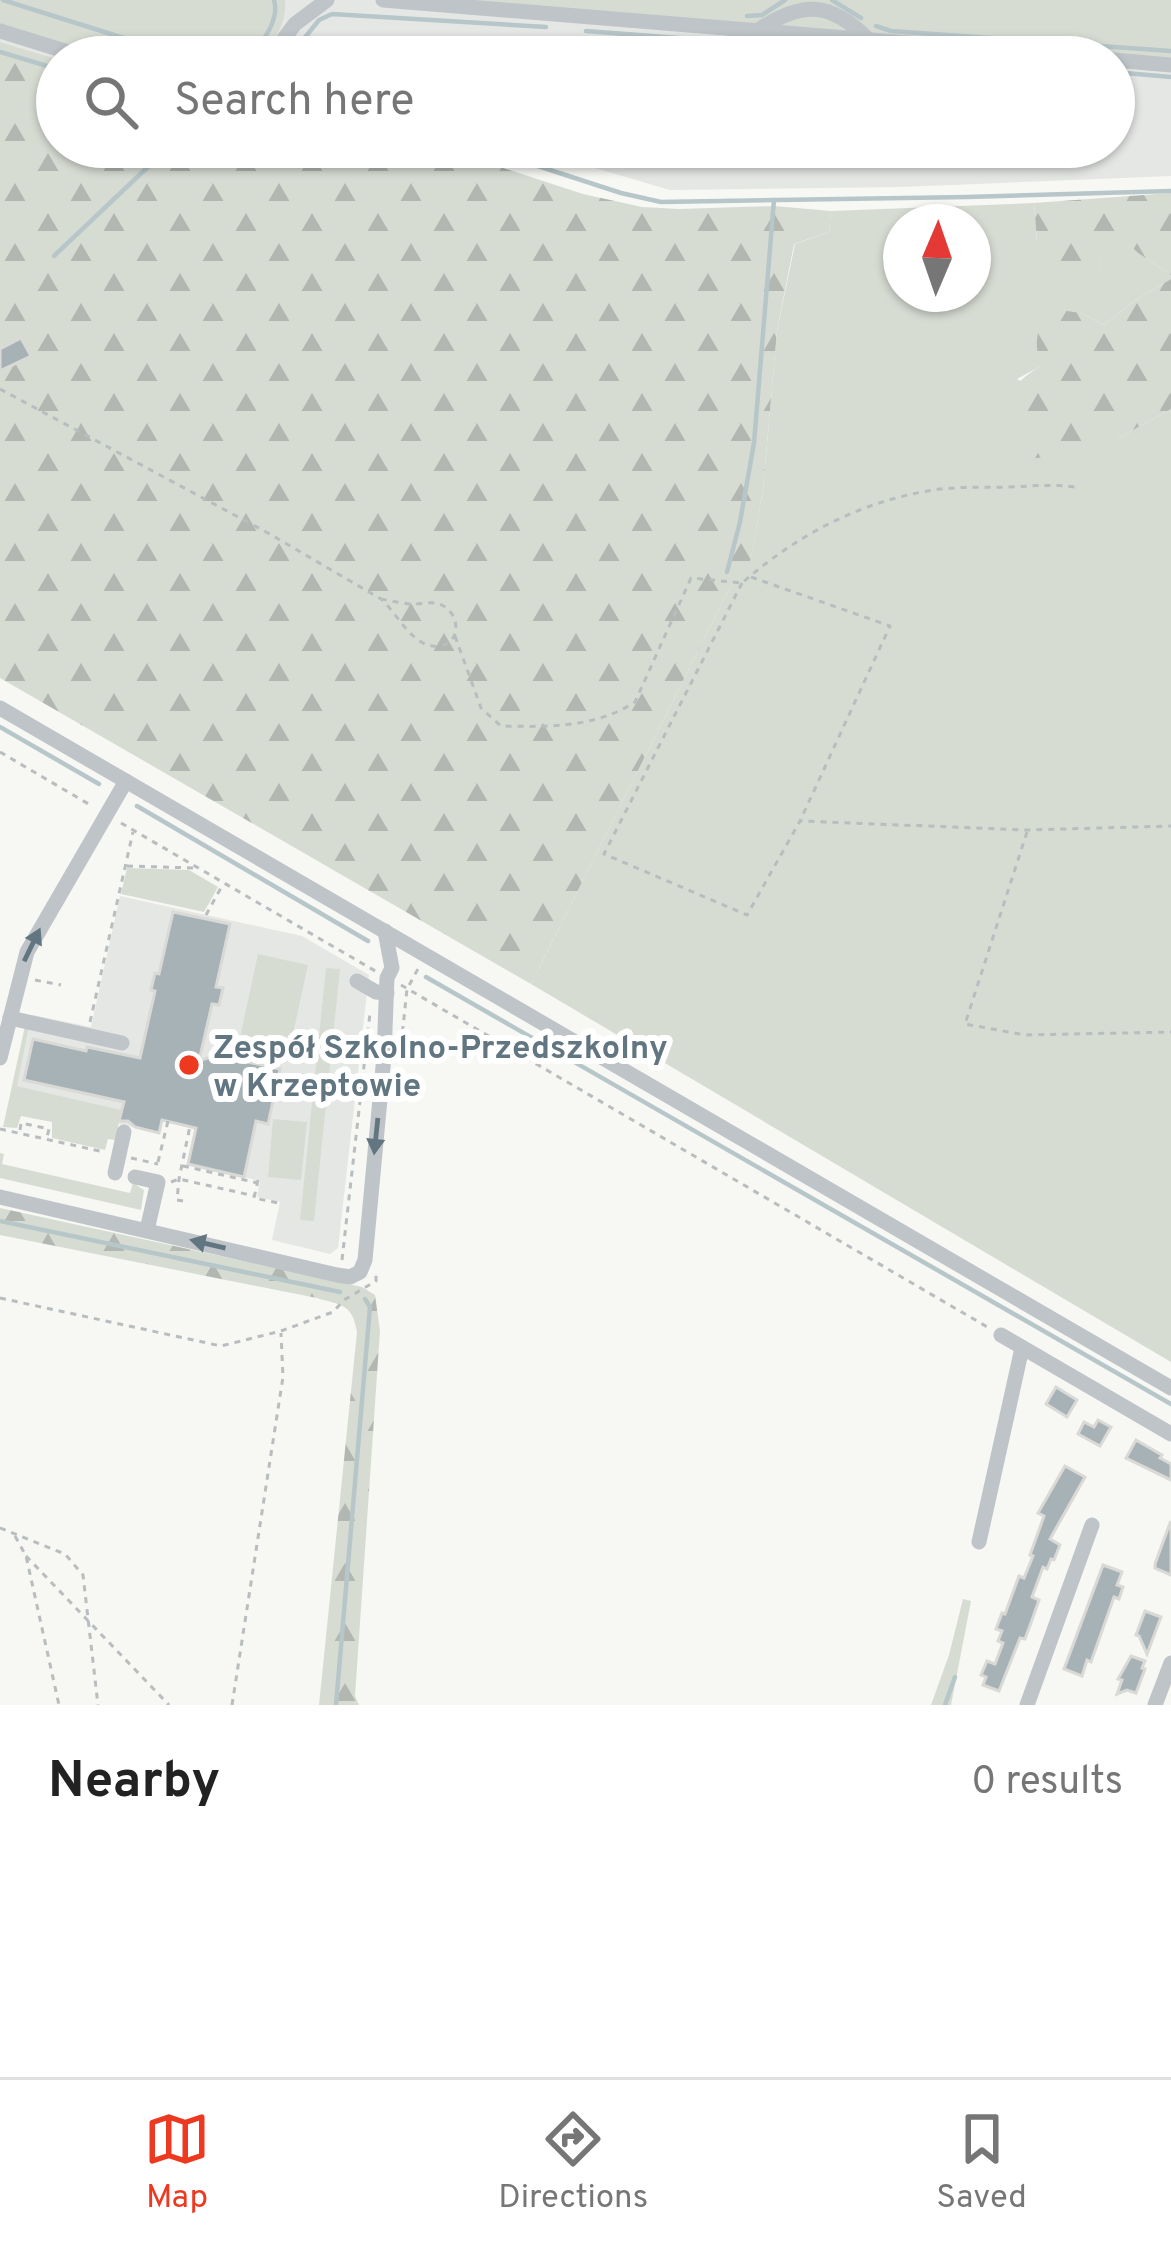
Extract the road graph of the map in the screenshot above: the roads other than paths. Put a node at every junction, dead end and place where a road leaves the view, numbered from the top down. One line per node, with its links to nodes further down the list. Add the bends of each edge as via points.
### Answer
1 (293, 0): 6 (street)
2 (327, 0): 6 (street)
3 (383, 0): 4 (street)
4 (520, 6): 5 (street)
5 (564, 8): 8 (street)
6 (295, 24): 9 (street)
7 (0, 31): 12 (street)
8 (757, 31): 10 (street); 11 (street, via 807,5 836,12)
9 (286, 36)
10 (819, 36)
11 (864, 36)
12 (36, 42)
13 (1135, 61): 14 (street)
14 (1171, 64)
15 (0, 708): 16 (street)
16 (126, 781): 17 (street); 20 (street, one-way to 16, via 27,952)
17 (385, 931): 18 (street); 19 (street)
18 (424, 954): 19 (street); 30 (street)
19 (381, 982): 27 (street, one-way to 27, via 384,1057 360,1272 337,1275)
20 (10, 1018): 21 (street); 22 (street)
21 (122, 1043)
22 (0, 1058)
23 (124, 1132): 24 (street)
24 (117, 1164)
25 (135, 1177): 27 (street, via 158,1183)
26 (0, 1197): 27 (street)
27 (147, 1230)
28 (1001, 1335): 29 (street)
29 (1022, 1348): 31 (street); 33 (street)
30 (1171, 1388)
31 (1171, 1434)
32 (1093, 1525): 35 (street)
33 (979, 1542)
34 (1171, 1663): 36 (street)
35 (1027, 1705)
36 (1155, 1705)

